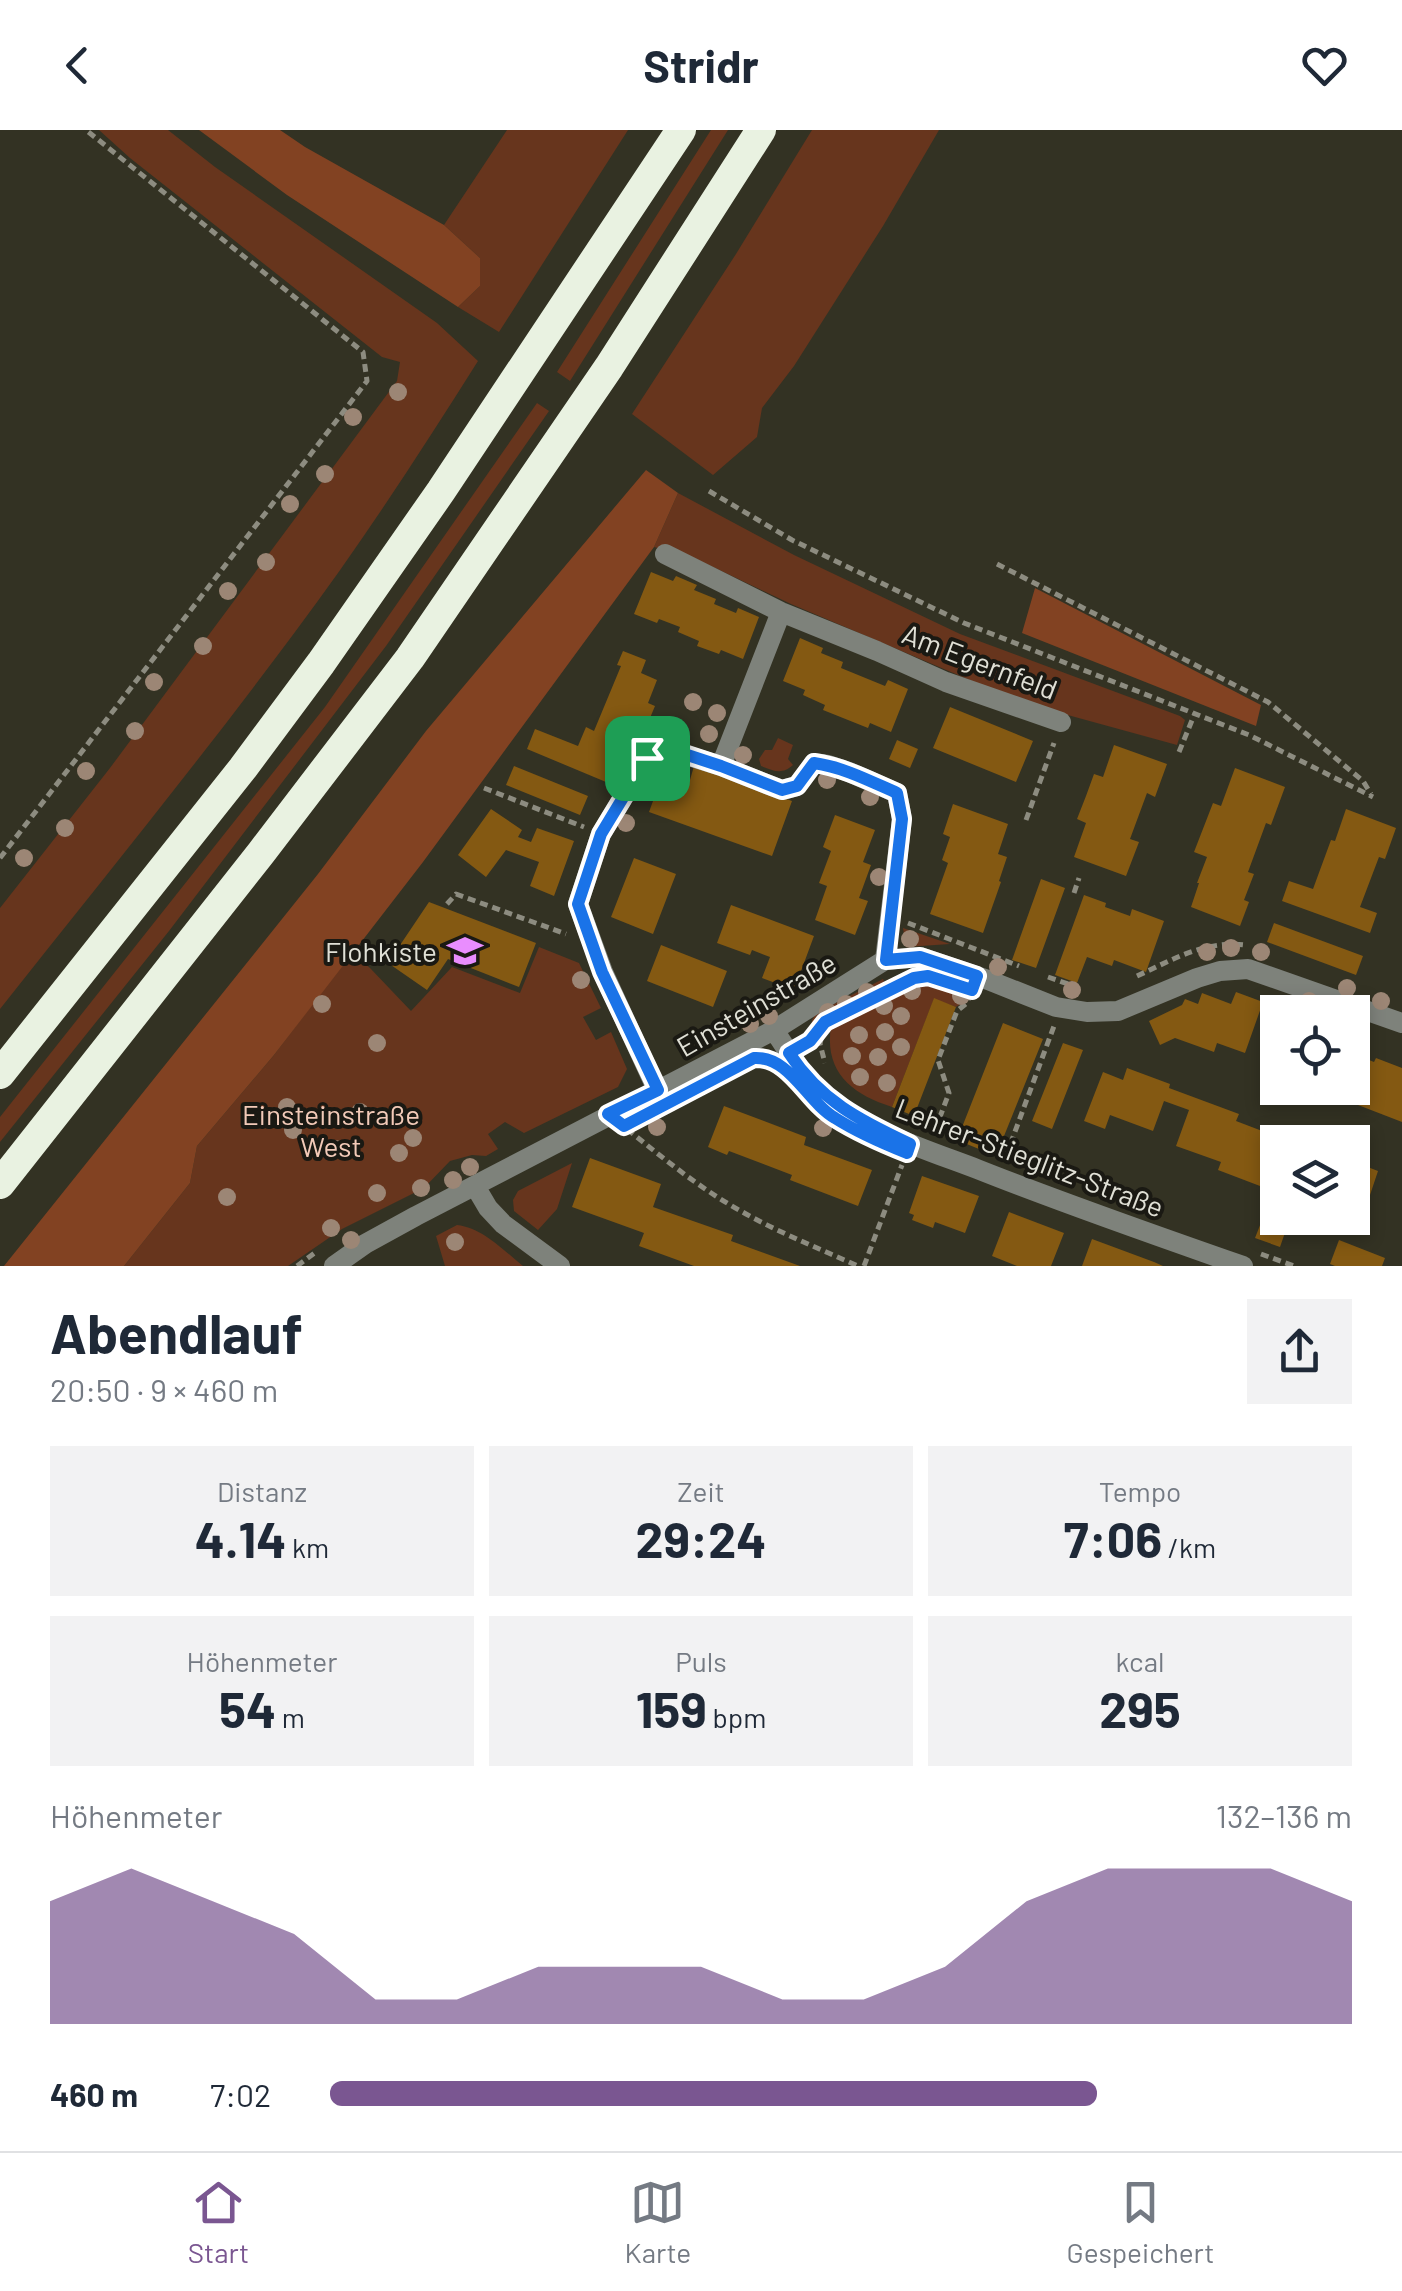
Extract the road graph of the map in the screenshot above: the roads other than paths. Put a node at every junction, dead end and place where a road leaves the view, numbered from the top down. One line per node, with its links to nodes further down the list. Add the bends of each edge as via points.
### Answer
1 (681, 130): 10 (highway, via 321,663)
2 (760, 130): 12 (highway, via 609,367 410,658)
3 (665, 554): 4 (street, Am Egernfeld)
4 (781, 612): 5 (street, Am Egernfeld); 6 (street)
5 (1061, 722)
6 (721, 766): 7 (street, via 782,790 797,786 814,763 828,765 897,793 902,819); 11 (street, via 666,748 647,758 601,834 578,904)
7 (886, 955): 8 (street, via 920,957 1086,1012 1118,1011 1197,978 1248,969); 9 (street, Einsteinstraße)
8 (1402, 1023)
9 (774, 1030): 11 (street, Einsteinstraße); 16 (street, Lehrer-Stieglitz-Straße, via 802,1073 861,1121)
10 (0, 1074)
11 (658, 1090): 13 (street, Einsteinstraße)
12 (0, 1184)
13 (475, 1186): 14 (street, Einsteinstraße); 15 (street, via 503,1224)
14 (334, 1266)
15 (560, 1266)
16 (1243, 1266)

